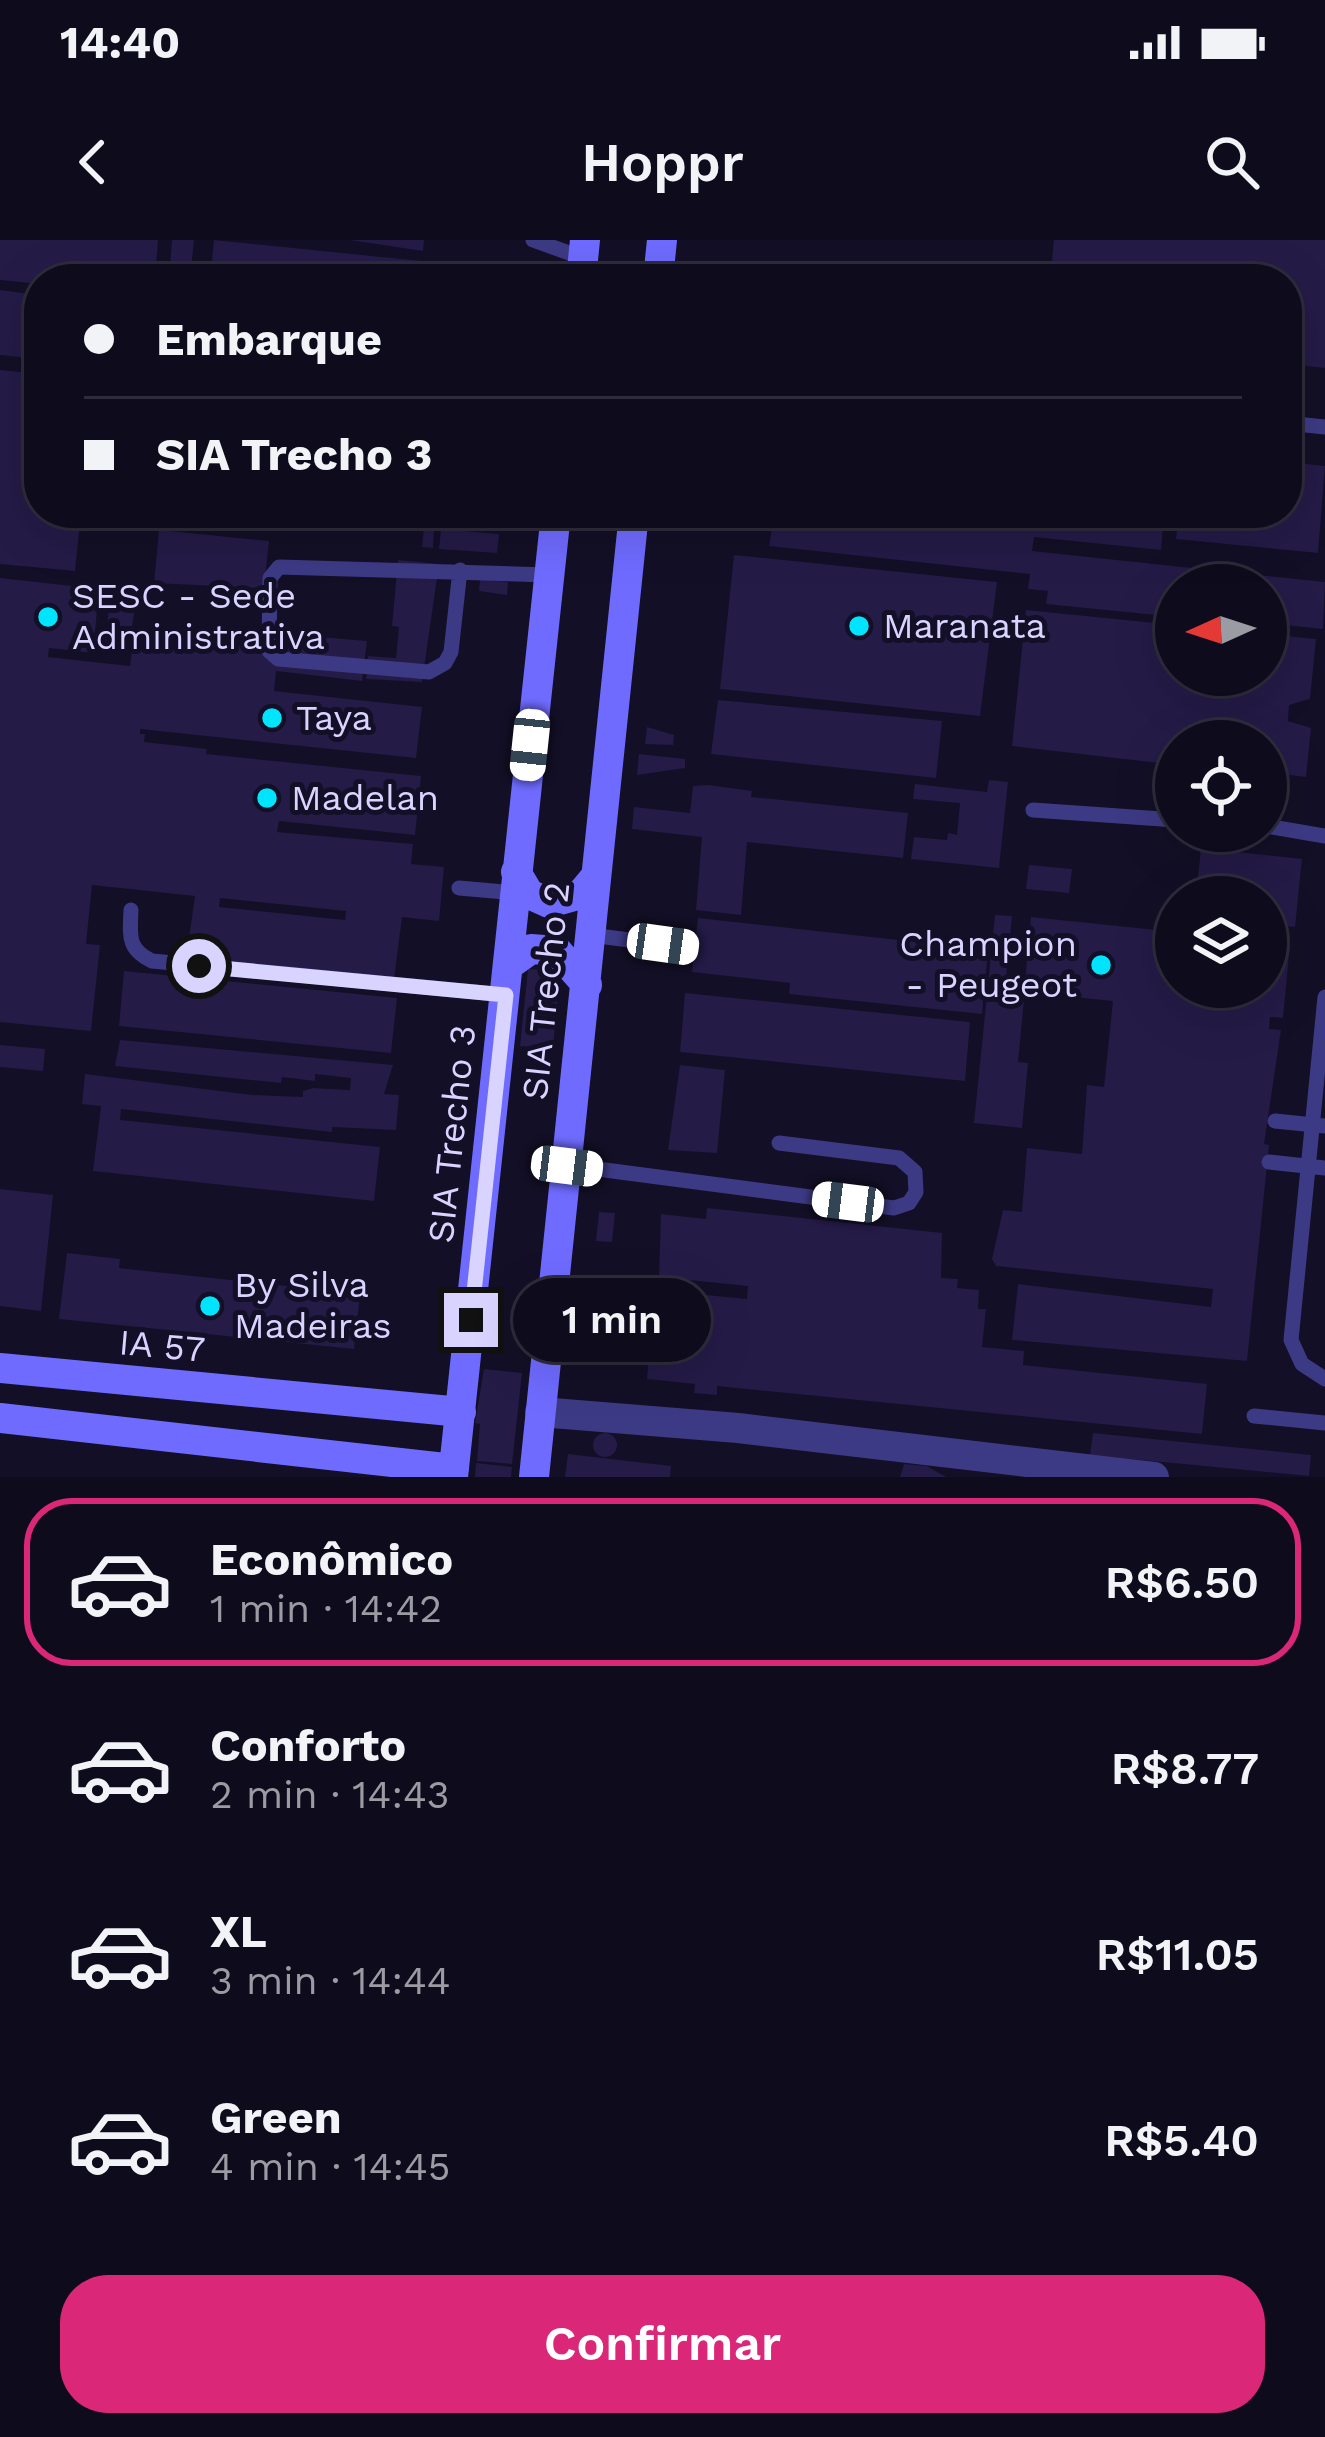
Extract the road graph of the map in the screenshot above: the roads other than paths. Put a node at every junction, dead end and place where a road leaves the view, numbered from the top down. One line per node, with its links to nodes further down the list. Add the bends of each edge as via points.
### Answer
1 (533, 240): 2 (lane)
2 (583, 259)
3 (554, 528): 6 (main road, SIA Trecho 3)
4 (632, 528): 11 (main road, SIA Trecho 2)
5 (460, 571): 5 (lane, via 279,567 270,578 269,651 278,659 429,672 451,652); 6 (lane)
6 (549, 575): 12 (main road, SIA Trecho 3)
7 (1033, 810): 8 (lane)
8 (1155, 819)
9 (1287, 830): 10 (lane)
10 (1325, 836)
11 (596, 876): 12 (main road, via 581,894 549,903); 15 (main road, SIA Trecho 2)
12 (516, 882): 13 (lane); 17 (main road, SIA Trecho 3)
13 (459, 888)
14 (131, 910): 19 (lane, via 129,941 152,961)
15 (591, 935): 16 (lane); 18 (main road, SIA Trecho 2)
16 (690, 948)
17 (510, 964): 18 (main road, via 531,950 556,951); 19 (main road, SIA Trecho 3)
18 (587, 985): 25 (main road, SIA Trecho 2)
19 (506, 995): 32 (main road, SIA Trecho 3)
20 (1325, 997): 22 (lane)
21 (1275, 1121): 22 (lane)
22 (1319, 1125): 26 (lane)
23 (778, 1143): 25 (lane, via 899,1158 915,1172 916,1192 894,1208)
24 (1268, 1162): 26 (lane)
25 (567, 1166): 27 (main road, SIA Trecho 2)
26 (1316, 1167): 30 (lane, via 1292,1340 1302,1364)
27 (550, 1324): 28 (lane); 33 (main road, SIA Trecho 2)
28 (644, 1333)
29 (0, 1368): 31 (main road, IA 57)
30 (1325, 1378)
31 (283, 1396): 32 (main road, IA 57); 37 (main road)
32 (461, 1412): 38 (main road, SIA Trecho 3)
33 (541, 1412): 39 (main road, SIA Trecho 2); 40 (street)
34 (1254, 1415): 36 (lane)
35 (0, 1418): 37 (main road)
36 (1325, 1423)
37 (275, 1448): 38 (main road)
38 (454, 1473)
39 (534, 1477)
40 (1154, 1477)

